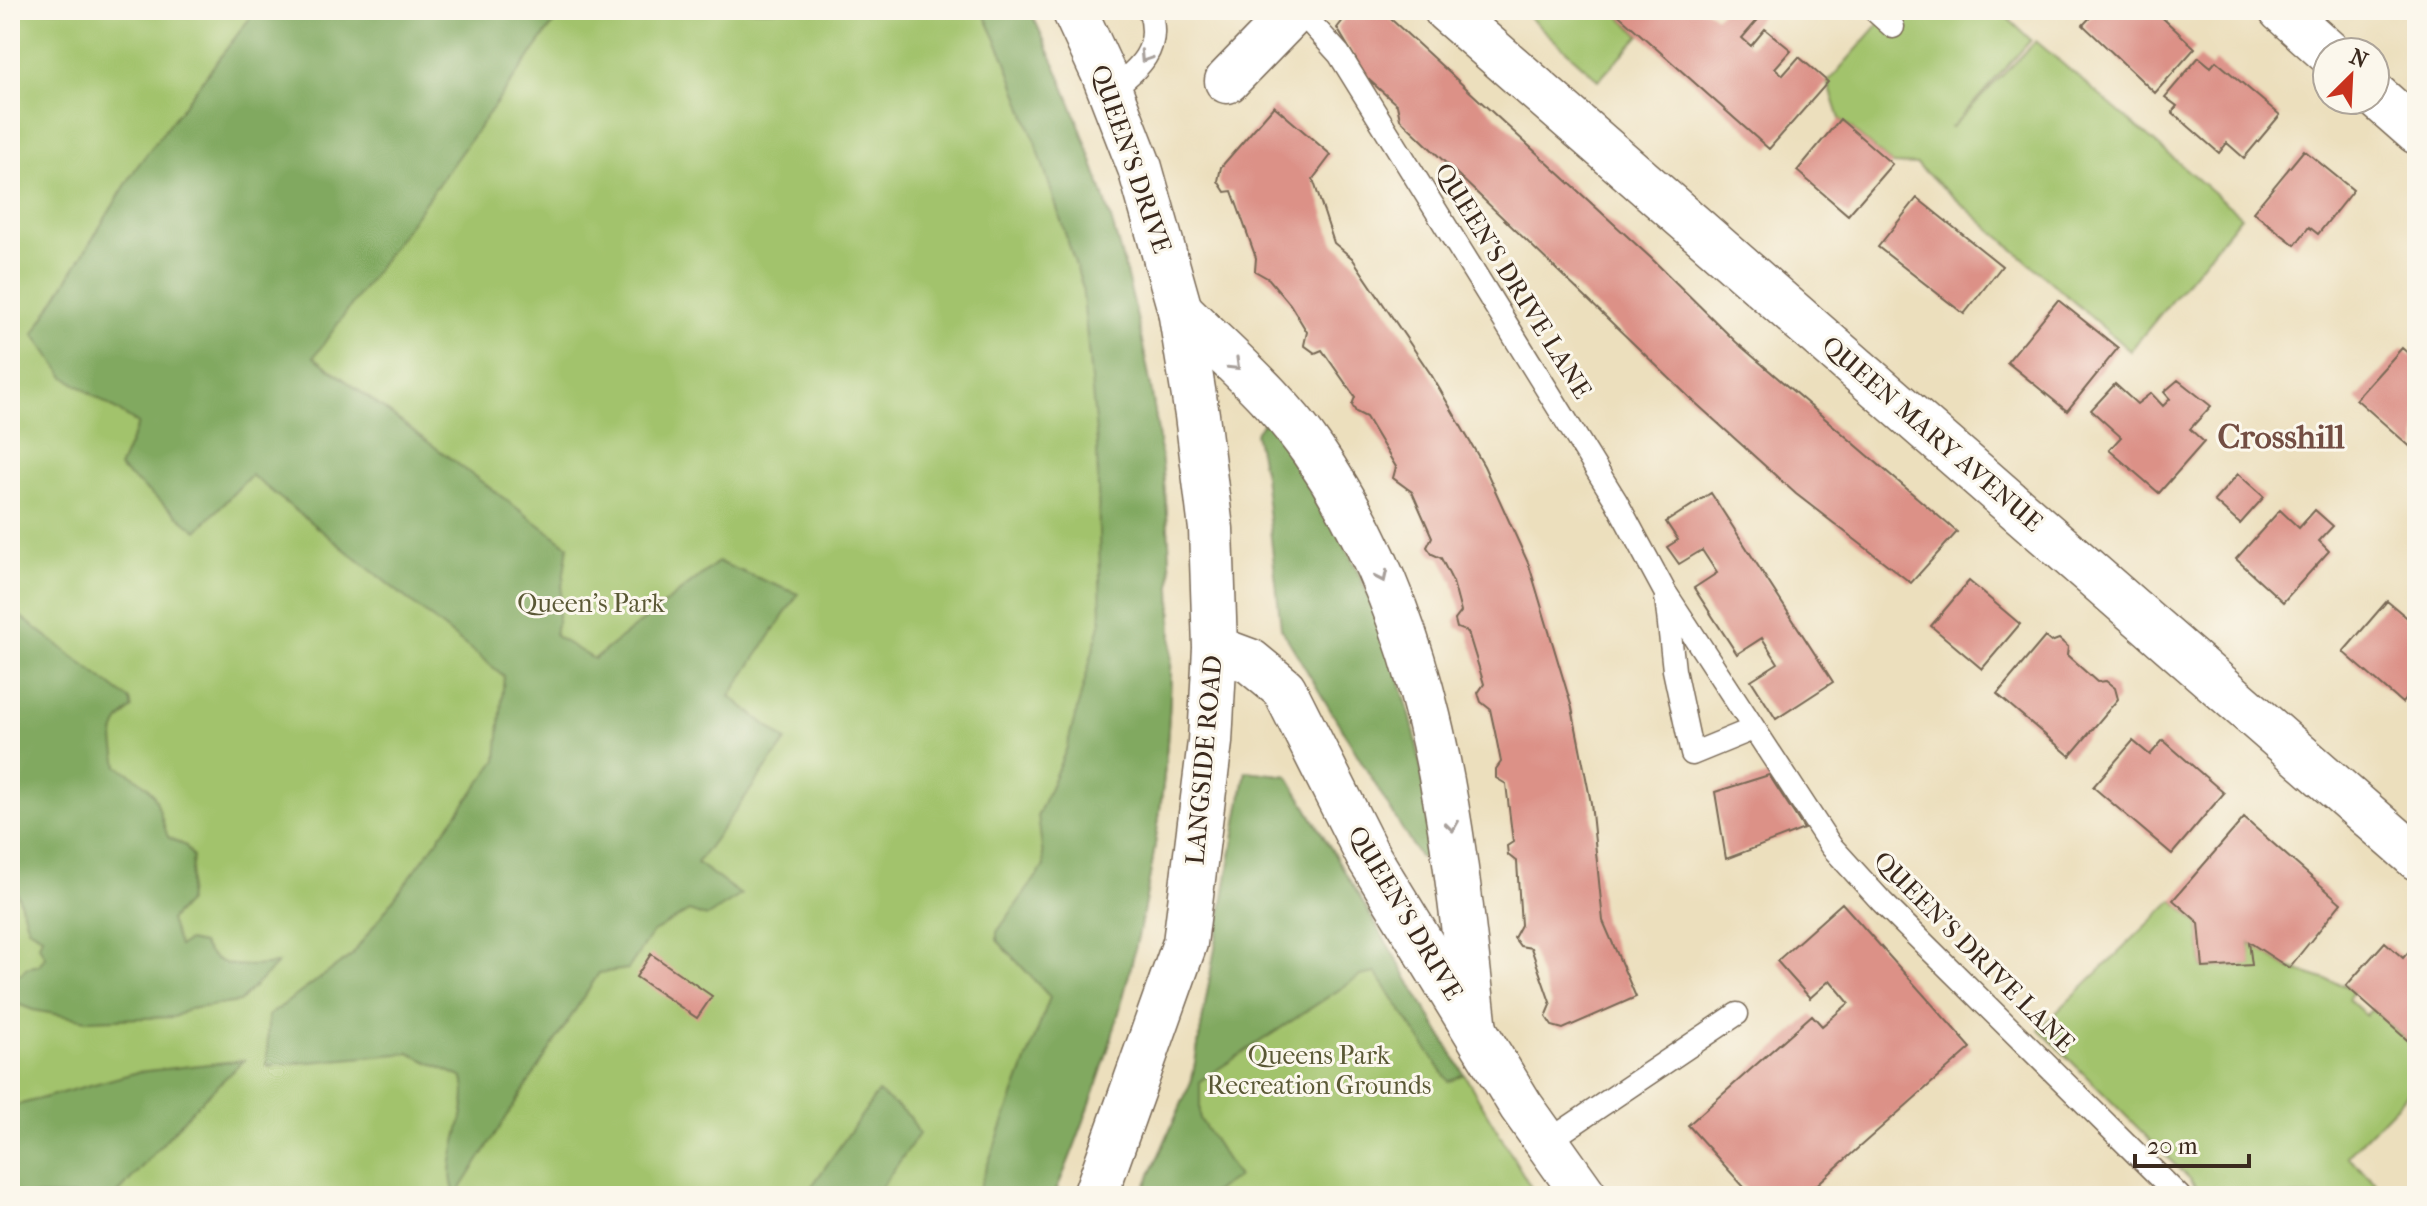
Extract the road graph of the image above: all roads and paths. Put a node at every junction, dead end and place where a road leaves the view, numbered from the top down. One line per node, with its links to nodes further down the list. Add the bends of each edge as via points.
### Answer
1 (1074, 10): 10 (street, QUEEN'S DRIVE)
2 (1149, 10): 10 (lane, one-way to 10, via 1154,27 1149,54)
3 (1297, 10): 9 (street); 14 (lane, QUEEN'S DRIVE LANE, via 1339,54 1616,501)
4 (1446, 10): 17 (street, QUEEN MARY AVENUE)
5 (1874, 10): 7 (lane)
6 (2281, 10): 8 (street)
7 (1893, 27)
8 (2311, 37)
9 (1227, 81)
10 (1110, 90): 13 (street, QUEEN'S DRIVE, via 1140,168)
11 (2391, 109): 12 (street)
12 (2417, 132)
13 (1180, 310): 15 (street, LANGSIDE ROAD, via 1211,529); 19 (street, one-way to 19, via 1281,410 1313,450 1392,596 1436,739)
14 (1665, 592): 16 (lane, QUEEN'S DRIVE LANE); 16 (lane, QUEEN'S DRIVE LANE, via 1692,754)
15 (1215, 648): 19 (street, QUEEN'S DRIVE, via 1250,661 1284,689 1368,856); 21 (street, LANGSIDE ROAD, via 1210,742 1185,943)
16 (1753, 729): 23 (lane, QUEEN'S DRIVE LANE, via 1851,869)
17 (2417, 858)
18 (1737, 1014): 20 (lane)
19 (1475, 1030): 20 (street, QUEEN'S DRIVE)
20 (1547, 1142): 22 (street, QUEEN'S DRIVE)
21 (1095, 1196)
22 (1585, 1196)
23 (2179, 1196)

